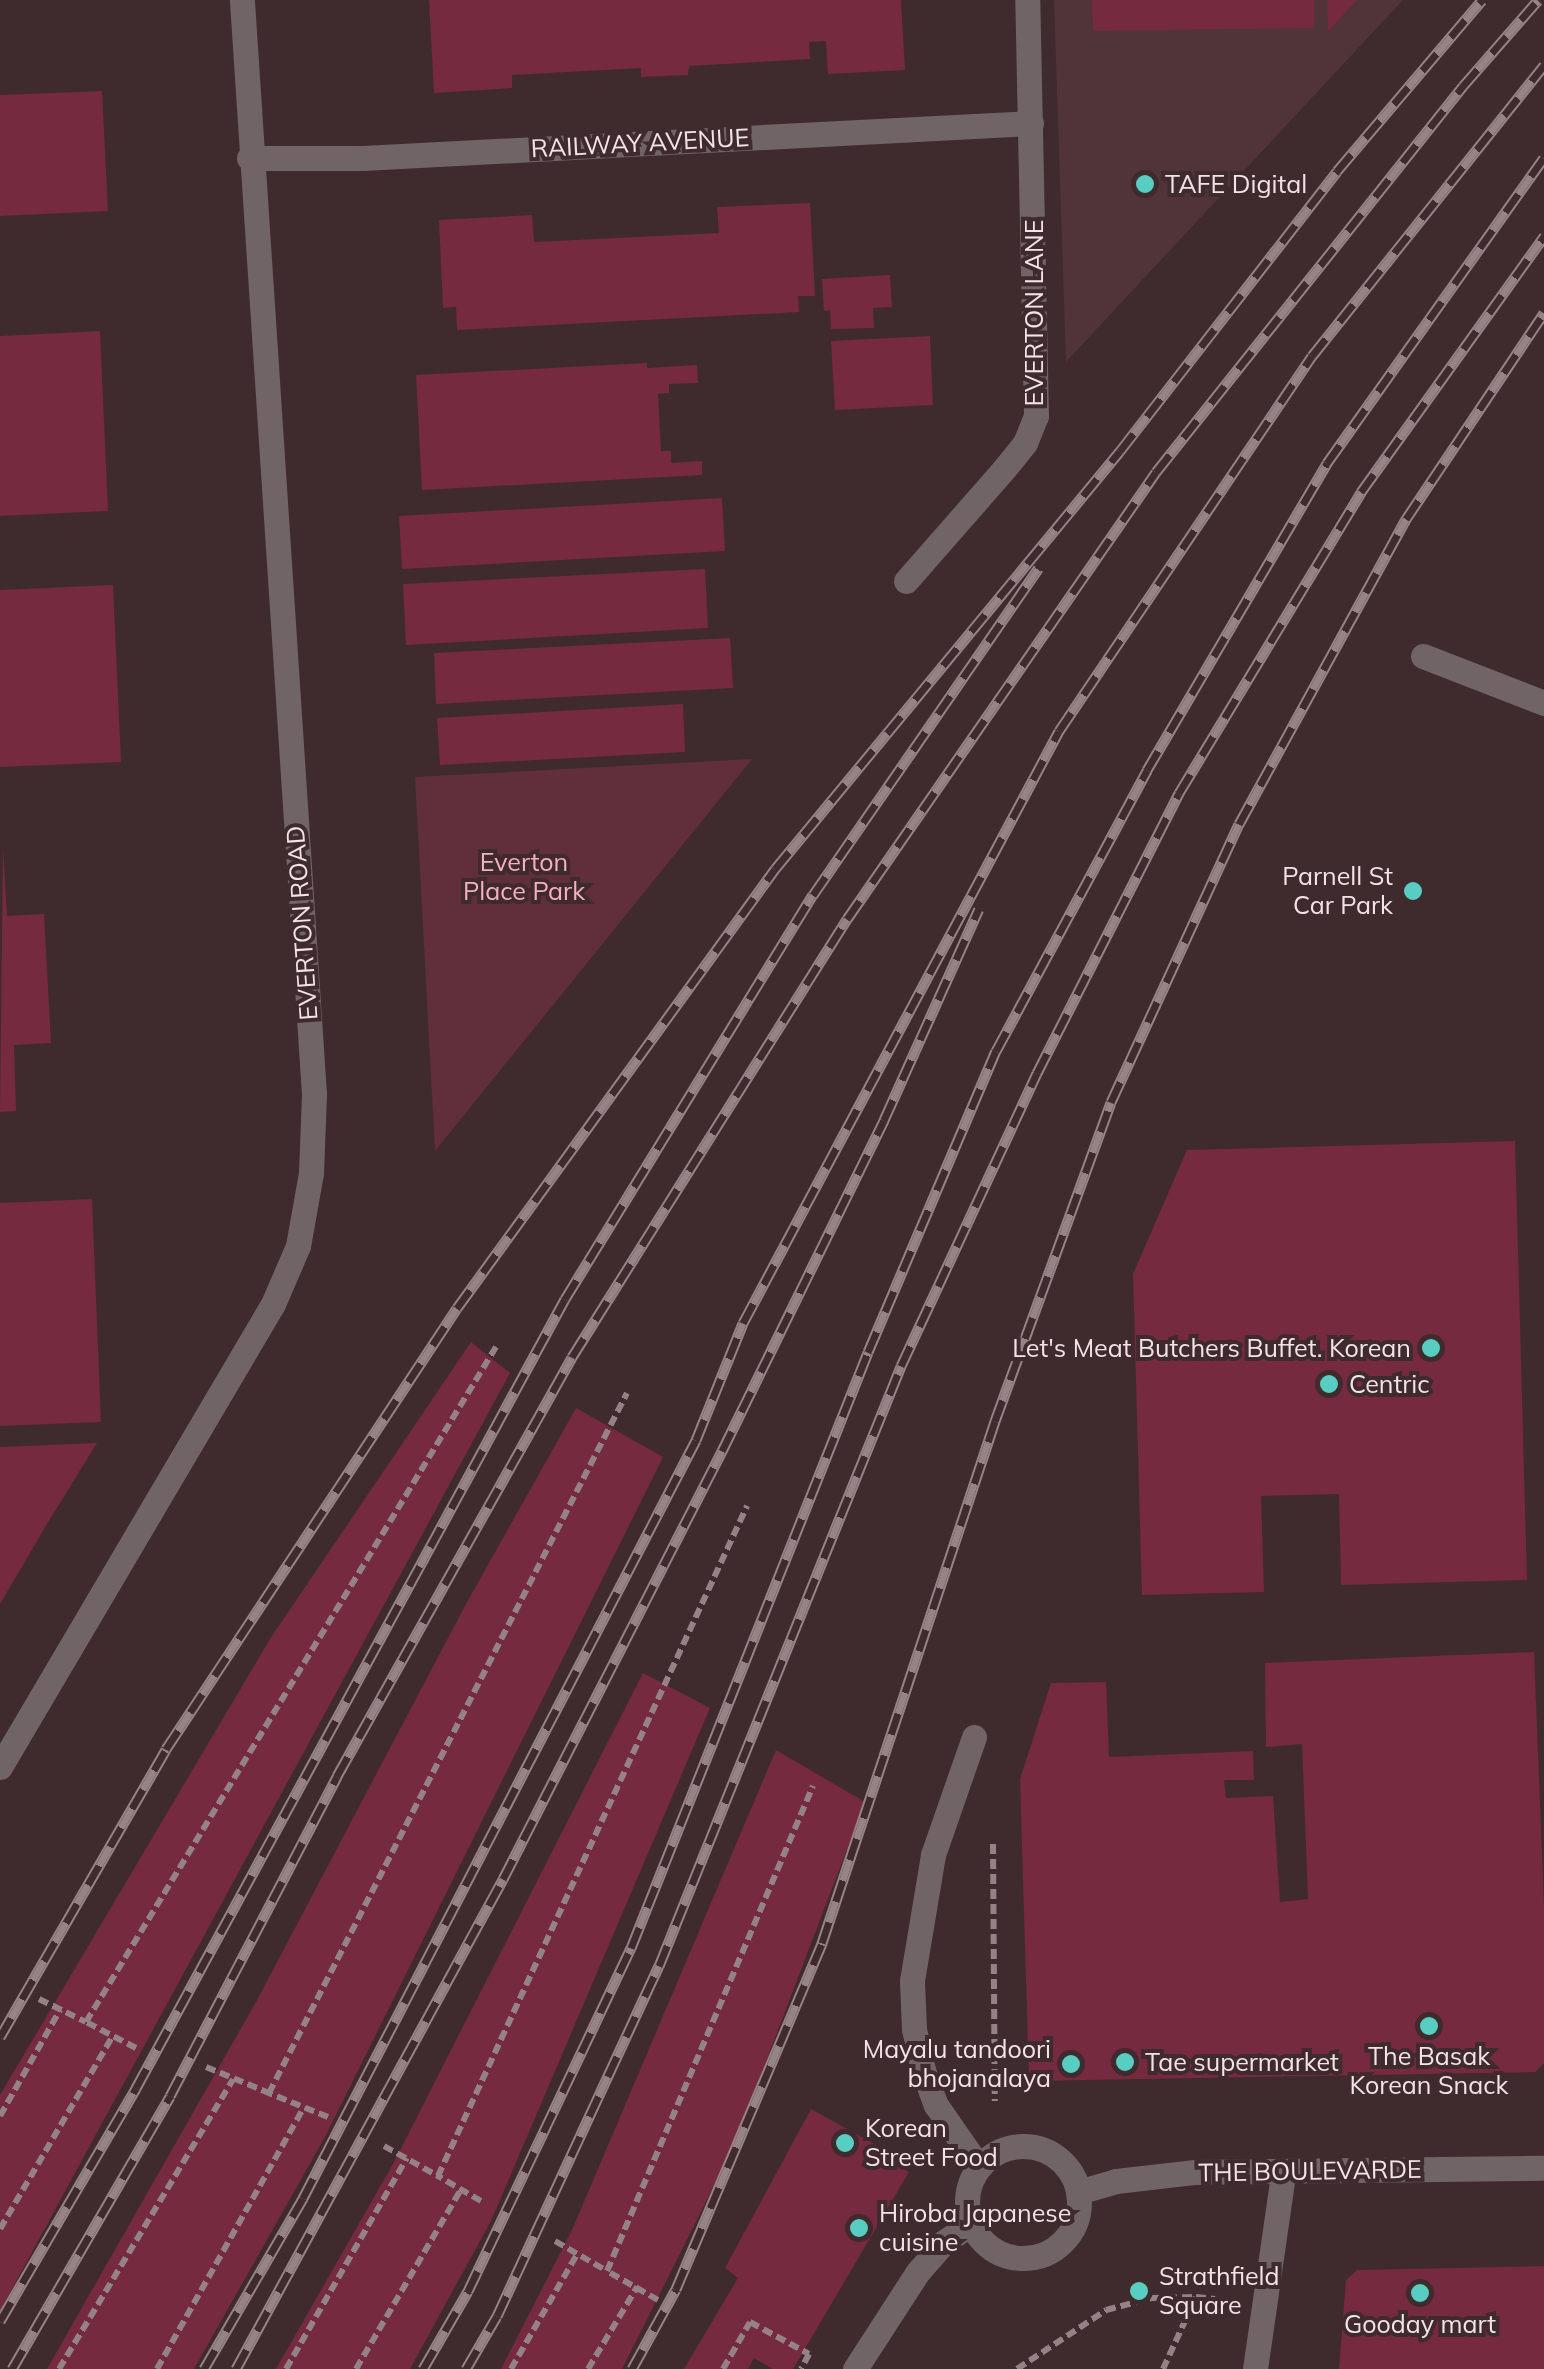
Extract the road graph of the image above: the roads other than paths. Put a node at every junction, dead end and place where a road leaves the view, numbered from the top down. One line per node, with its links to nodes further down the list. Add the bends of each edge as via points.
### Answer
1 (242, 0): 4 (street, EVERTON ROAD)
2 (1026, 0): 3 (street, EVERTON LANE)
3 (1031, 123): 4 (street, RAILWAY AVENUE, via 364,158); 5 (street, EVERTON LANE, via 1036,416 1004,469)
4 (249, 158): 9 (street, EVERTON ROAD, via 314,1094 311,1173 298,1246 273,1304)
5 (906, 581)
6 (1423, 656): 7 (street)
7 (1544, 704)
8 (974, 1737): 10 (street, via 934,1855 912,1981 914,2029 930,2087)
9 (0, 1767)
10 (979, 2166): 13 (street, via 1009,2147 1045,2150 1072,2174); 14 (street, via 966,2194)
11 (1544, 2168): 12 (street, THE BOULEVARDE)
12 (1283, 2174): 13 (street, THE BOULEVARDE, via 1151,2176); 16 (street)
13 (1078, 2192): 14 (street, via 1080,2210 1063,2243 1031,2259 995,2252)
14 (971, 2224): 15 (street, via 917,2273)
15 (855, 2369)
16 (1254, 2369)

